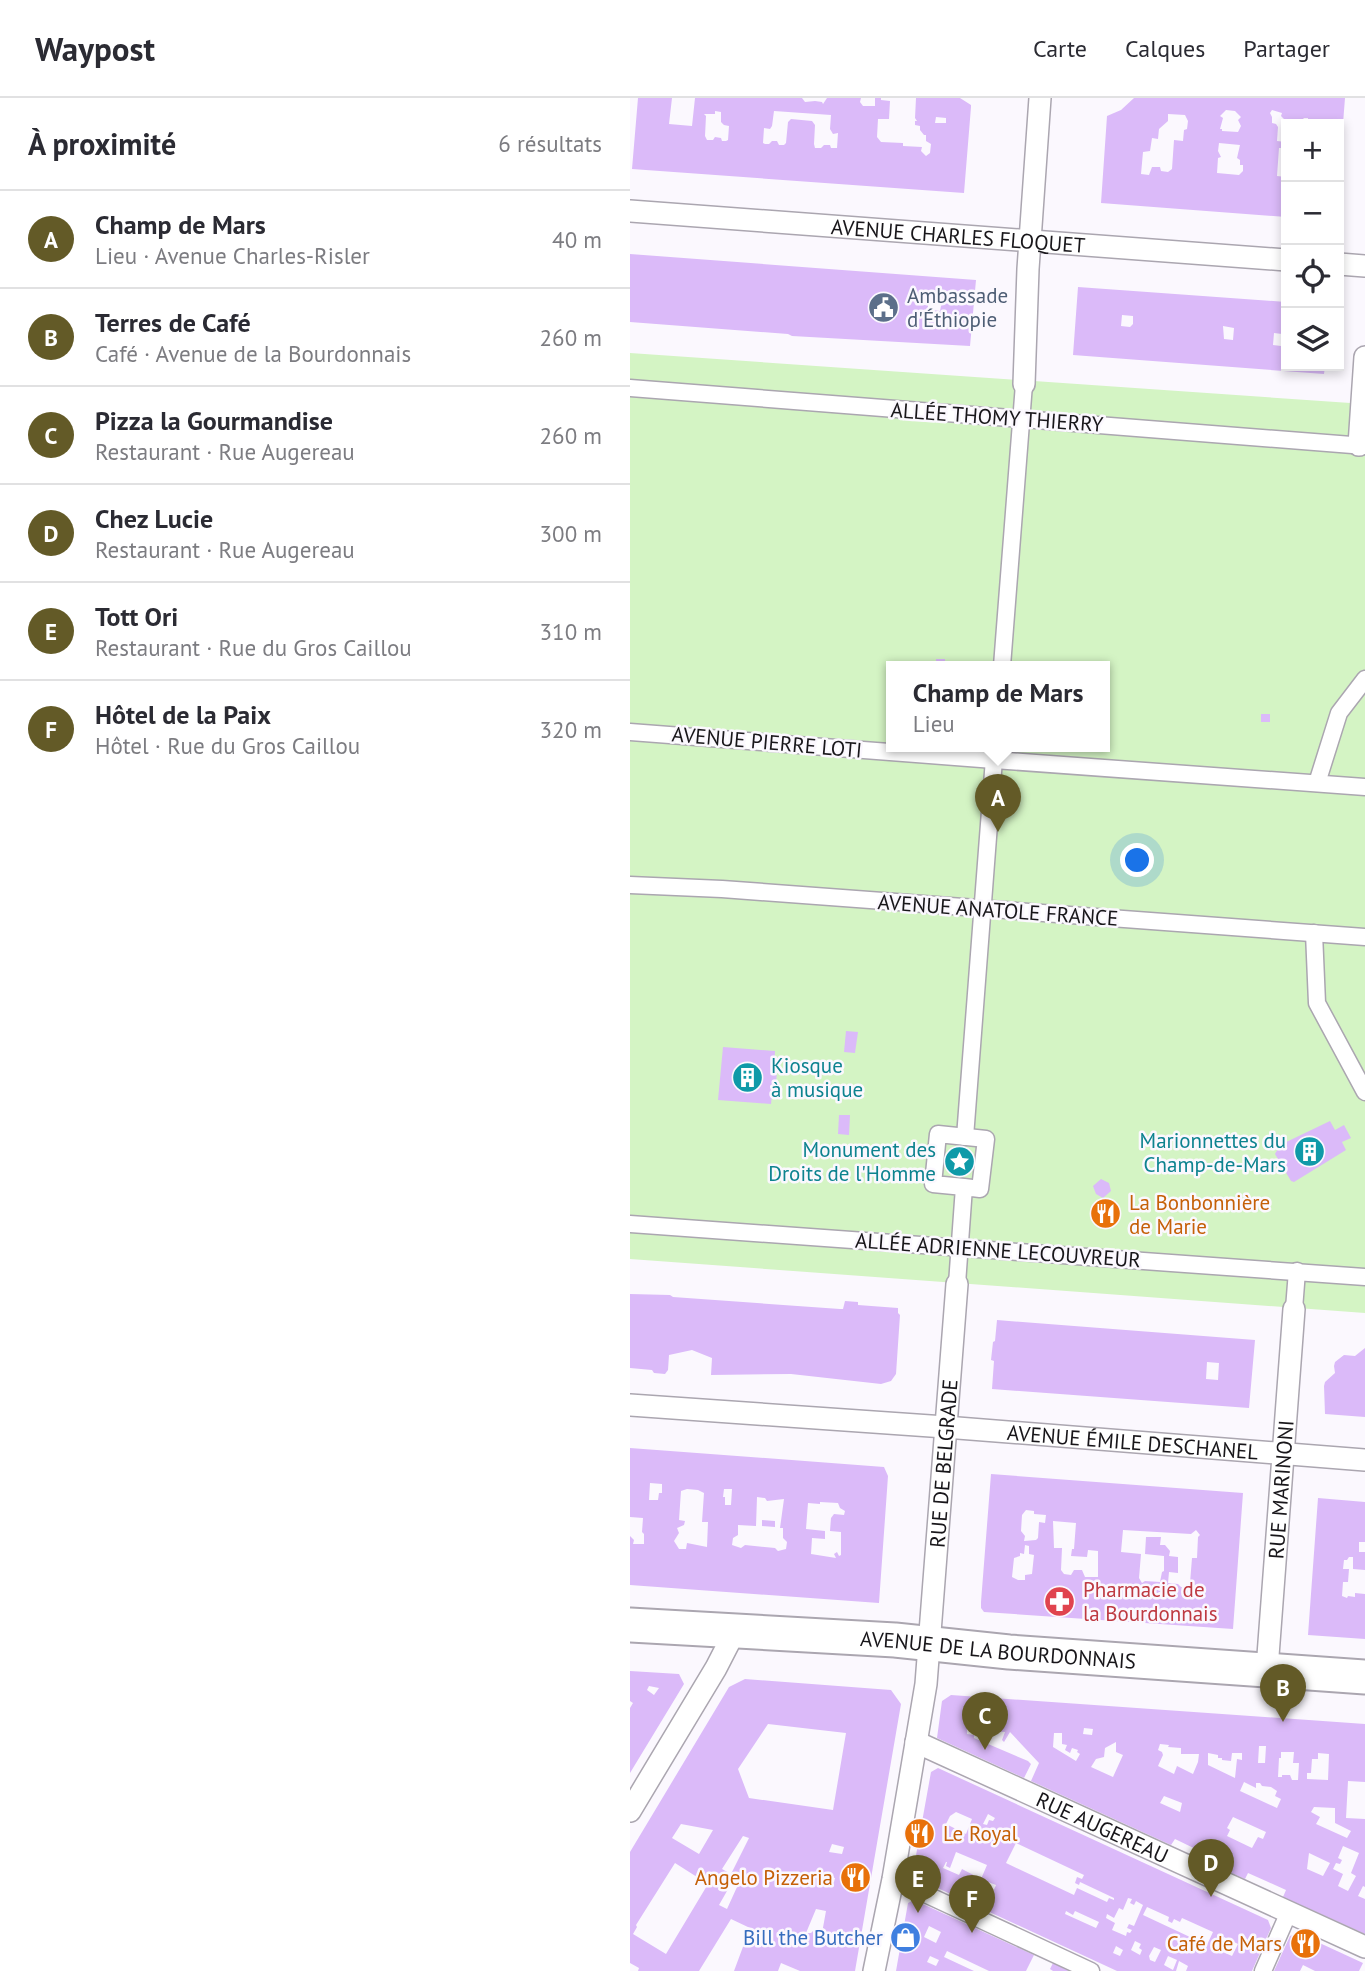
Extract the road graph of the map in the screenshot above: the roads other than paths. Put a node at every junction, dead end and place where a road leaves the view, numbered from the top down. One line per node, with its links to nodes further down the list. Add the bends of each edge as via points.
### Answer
1 (1041, 98): 3 (street)
2 (630, 211): 3 (street, AVENUE CHARLES FLOQUET)
3 (1030, 240): 4 (street, AVENUE CHARLES FLOQUET); 8 (street)
4 (1281, 260)
5 (1344, 264): 6 (street)
6 (1365, 266)
7 (1365, 358): 11 (street)
8 (1024, 384): 10 (street)
9 (630, 388): 10 (street, ALLÉE THOMY THIERRY)
10 (1021, 419): 11 (street, ALLÉE THOMY THIERRY); 12 (street)
11 (1362, 445)
12 (1002, 661)
13 (1365, 679): 17 (street, via 1339,713)
14 (630, 732): 15 (street, AVENUE PIERRE LOTI)
15 (886, 747)
16 (995, 753): 17 (street, AVENUE PIERRE LOTI); 20 (street)
17 (1317, 783): 18 (street, AVENUE PIERRE LOTI)
18 (1365, 786)
19 (630, 885): 20 (street, AVENUE ANATOLE FRANCE)
20 (983, 909): 21 (street, AVENUE ANATOLE FRANCE); 24 (street)
21 (1314, 933): 22 (street, AVENUE ANATOLE FRANCE); 23 (street, via 1317,1003)
22 (1365, 937)
23 (1365, 1091)
24 (965, 1137): 25 (street, via 986,1139 981,1189); 25 (street, via 938,1134 933,1184)
25 (964, 1187): 27 (street)
26 (630, 1224): 27 (street, ALLÉE ADRIENNE LECOUVREUR)
27 (960, 1247): 28 (street, ALLÉE ADRIENNE LECOUVREUR); 30 (street)
28 (1297, 1272): 29 (street, ALLÉE ADRIENNE LECOUVREUR); 31 (street)
29 (1365, 1276)
30 (957, 1284): 36 (street, RUE DE BELGRADE)
31 (1294, 1309): 37 (street, RUE MARINONI)
32 (630, 1397): 35 (street, AVENUE ÉMILE DESCHANEL, via 899,1418)
33 (630, 1405): 35 (street, AVENUE ÉMILE DESCHANEL)
34 (630, 1414): 35 (street, AVENUE ÉMILE DESCHANEL, via 898,1434)
35 (899, 1423): 36 (street, AVENUE ÉMILE DESCHANEL)
36 (945, 1427): 37 (street, AVENUE ÉMILE DESCHANEL); 41 (street, RUE DE BELGRADE)
37 (1282, 1455): 38 (street, AVENUE ÉMILE DESCHANEL); 42 (street, RUE MARINONI)
38 (1365, 1460)
39 (630, 1625): 40 (main road, AVENUE DE LA BOURDONNAIS)
40 (736, 1632): 41 (main road, AVENUE DE LA BOURDONNAIS); 45 (street)
41 (930, 1644): 42 (main road, AVENUE DE LA BOURDONNAIS); 44 (street, RUE DE BELGRADE)
42 (1267, 1669): 43 (main road, AVENUE DE LA BOURDONNAIS)
43 (1365, 1677)
44 (916, 1742): 46 (street, RUE DE BELGRADE); 47 (street, RUE AUGEREAU)
45 (630, 1811)
46 (893, 1878): 49 (street, RUE DE BELGRADE); 50 (street)
47 (1289, 1912): 48 (street, RUE AUGEREAU); 51 (street)
48 (1365, 1947)
49 (874, 1971)
50 (1091, 1971)
51 (1263, 1971)

